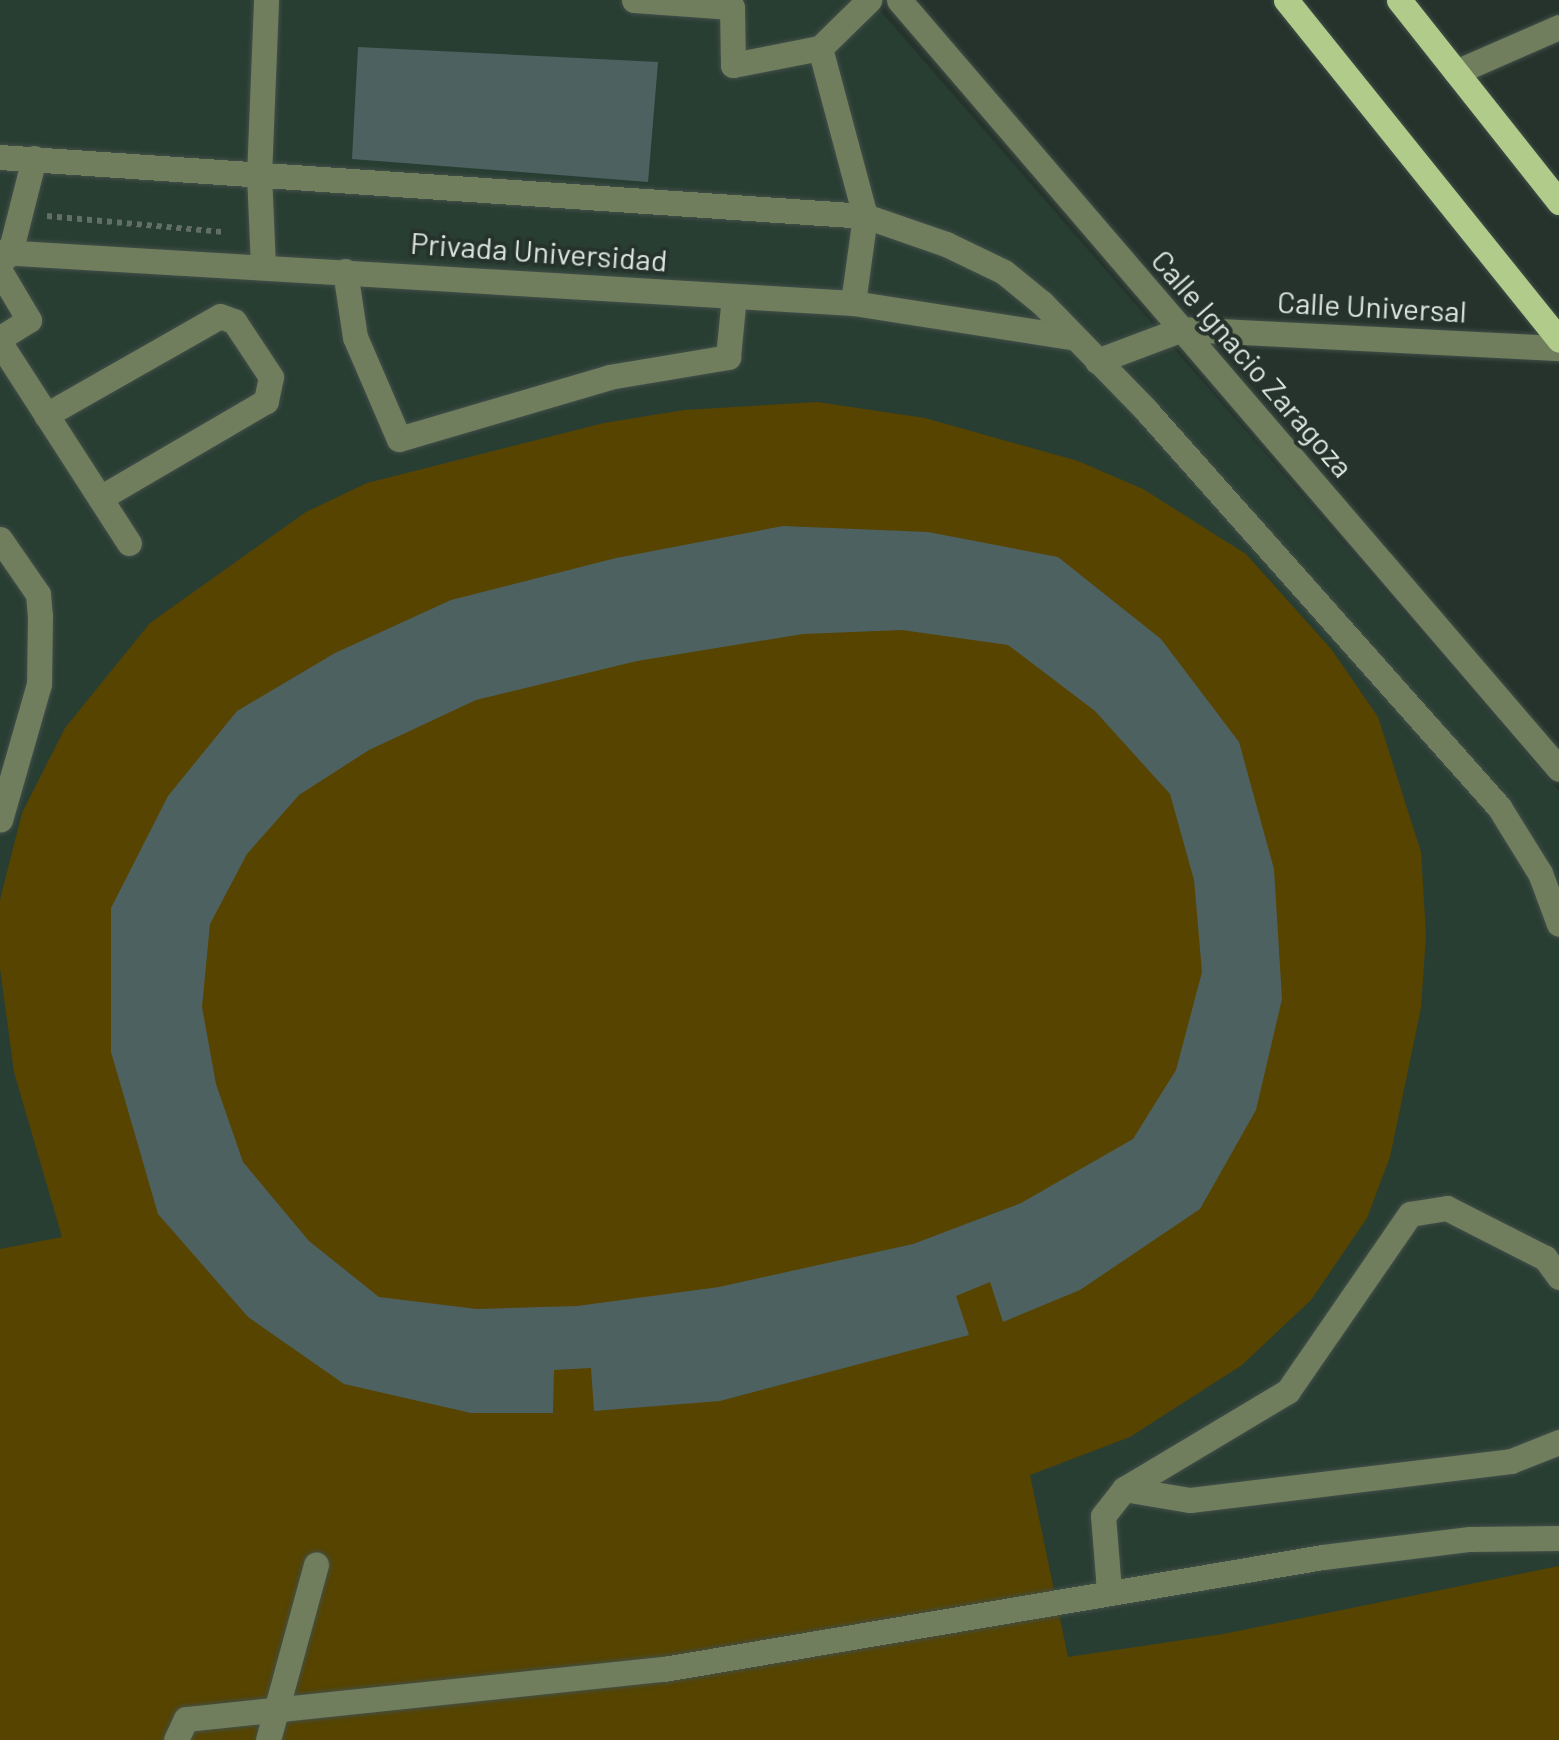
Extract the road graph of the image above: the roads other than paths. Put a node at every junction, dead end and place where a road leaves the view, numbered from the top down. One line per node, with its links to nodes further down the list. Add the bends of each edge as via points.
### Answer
1 (266, 0): 13 (street)
2 (634, 0): 7 (street)
3 (869, 0): 9 (street)
4 (899, 0): 21 (street, Calle Ignacio Zaragoza)
5 (1286, 0): 24 (main road)
6 (1399, 0): 10 (main road)
7 (731, 4): 9 (street, via 733,66)
8 (1559, 27): 10 (street)
9 (820, 48): 15 (street)
10 (1456, 72): 14 (main road)
11 (0, 157): 12 (street, Privada Universidad)
12 (34, 158): 13 (street, Privada Universidad); 16 (street)
13 (259, 176): 15 (street, Privada Universidad); 17 (street)
14 (1559, 202)
15 (865, 216): 20 (street); 22 (street, Privada Universidad, via 1004,272)
16 (3, 260): 17 (street, Privada Universidad); 23 (street, via 29,320)
17 (263, 266): 18 (street, Privada Universidad)
18 (346, 272): 19 (street, Privada Universidad); 19 (street, via 356,337 400,438 609,377 728,356)
19 (734, 296): 20 (street, Privada Universidad)
20 (853, 303): 22 (street, Privada Universidad)
21 (1182, 329): 25 (street, Calle Universal); 26 (street); 31 (street, Calle Ignacio Zaragoza)
22 (1071, 337): 26 (street, Privada Universidad)
23 (0, 340): 27 (street)
24 (1559, 340)
25 (1559, 348)
26 (1097, 361): 33 (street, Privada Universidad, via 1499,806 1540,873)
27 (46, 415): 28 (street); 28 (street, via 220,316 234,321 271,377 266,401)
28 (100, 498): 30 (street)
29 (0, 539): 32 (street, via 38,594 40,616 39,684)
30 (129, 543)
31 (1559, 769)
32 (0, 820)
33 (1559, 924)
34 (1552, 1268): 36 (street, via 1446,1208 1410,1214 1288,1391)
35 (1559, 1442): 36 (street, via 1512,1461 1469,1468 1190,1500)
36 (1124, 1489): 39 (street, via 1103,1516)
37 (1559, 1538): 39 (street, via 1470,1539)
38 (316, 1564): 40 (street)
39 (1109, 1590): 40 (street, via 664,1669)
40 (278, 1709): 41 (street, via 186,1719); 42 (street)
41 (176, 1740)
42 (268, 1740)

